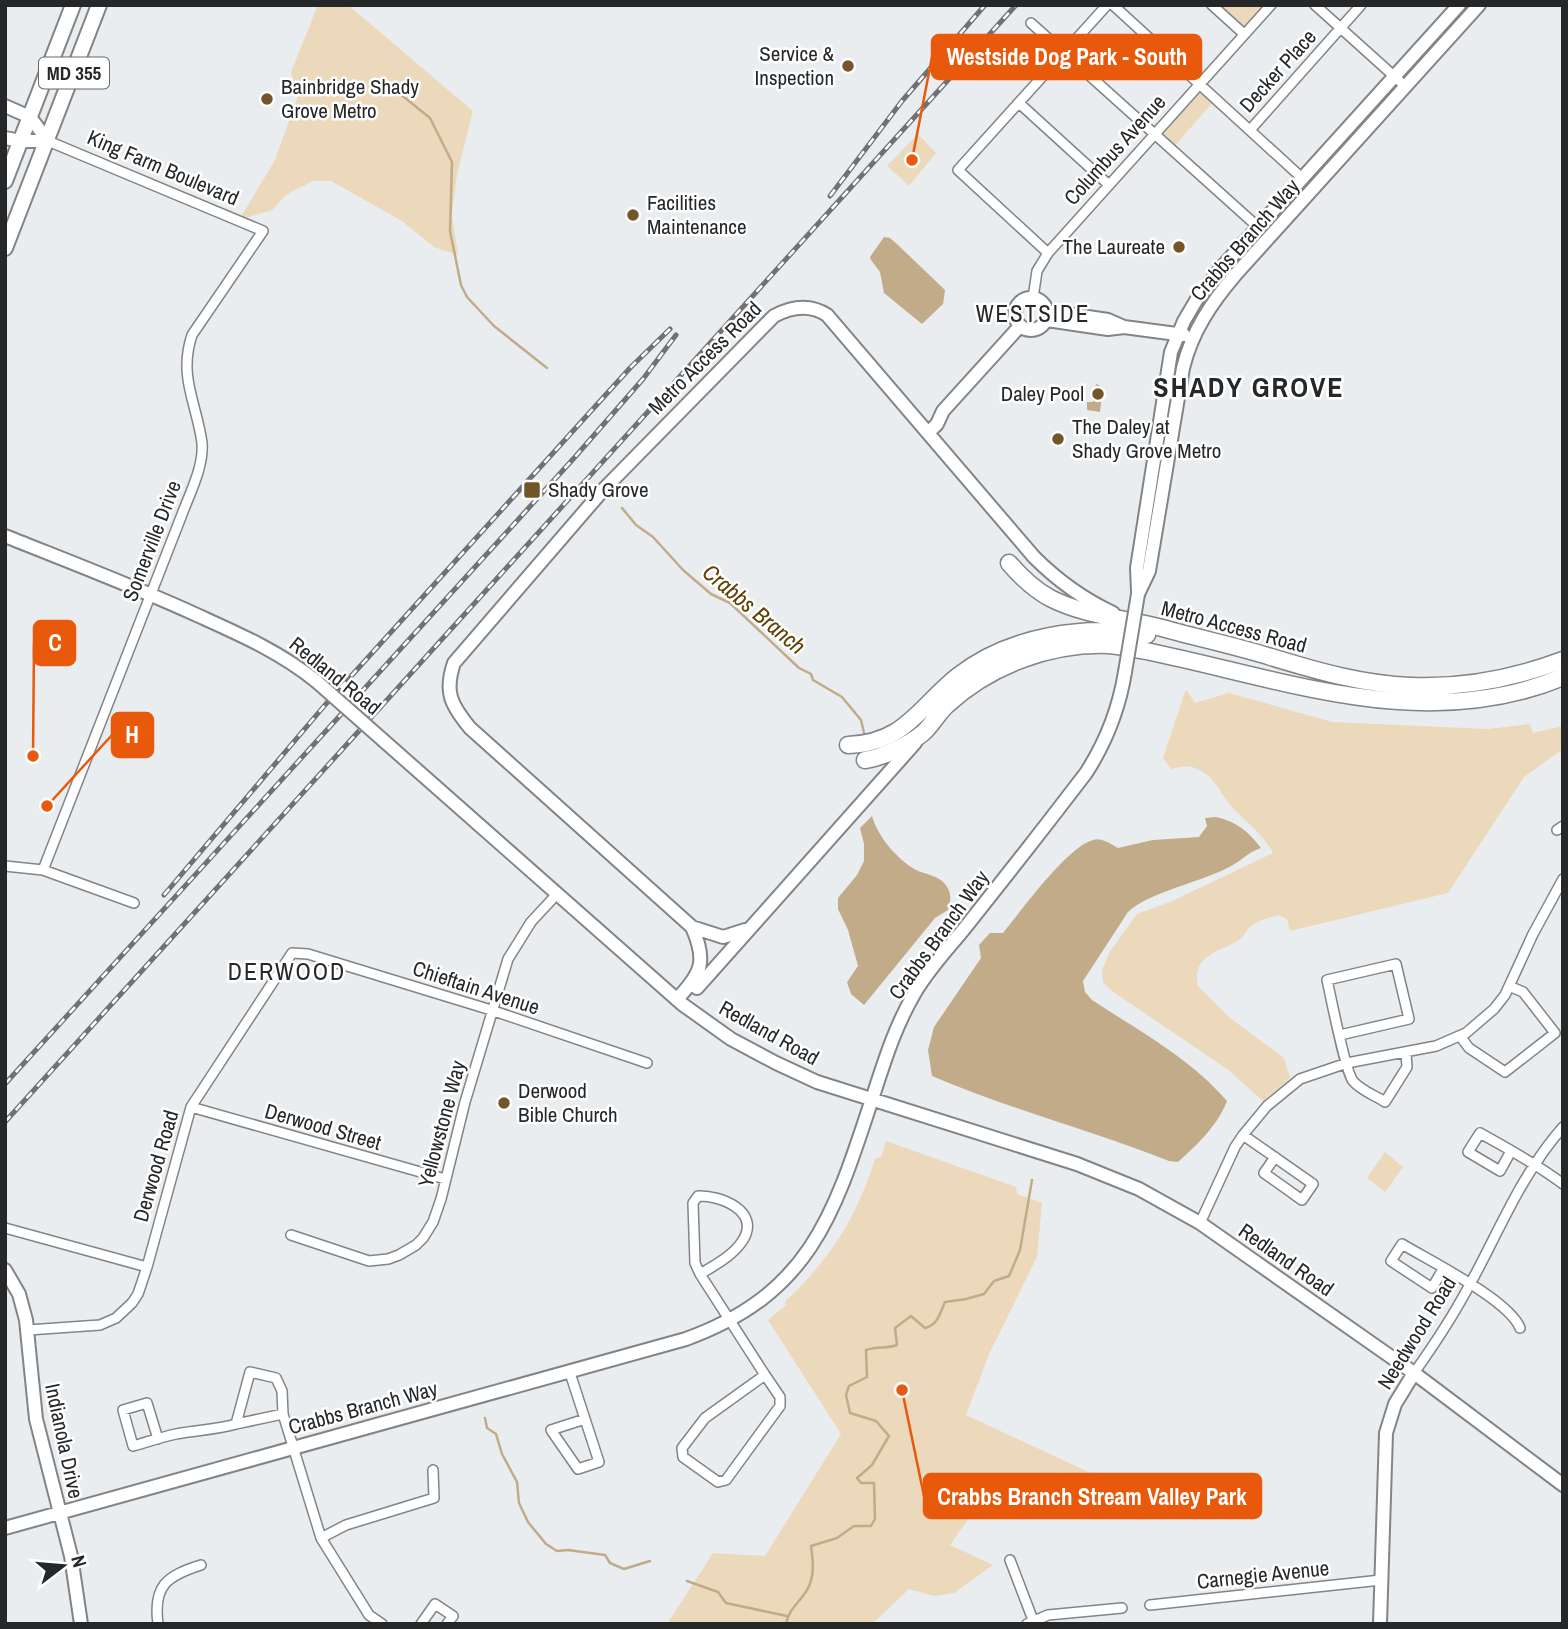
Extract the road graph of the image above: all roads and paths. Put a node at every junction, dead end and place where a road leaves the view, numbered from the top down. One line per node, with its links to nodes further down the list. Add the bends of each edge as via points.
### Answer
1 (73, 5): 20 (main road, MD 355)
2 (99, 5): 25 (main road, MD 355)
3 (1107, 5): 14 (street)
4 (1113, 5): 16 (street)
5 (1212, 5): 13 (street)
6 (1271, 5): 13 (street, Columbus Avenue)
7 (1315, 5): 12 (street)
8 (1362, 5): 12 (street, Decker Place)
9 (1459, 5): 15 (main road, Crabbs Branch Way)
10 (1479, 5): 17 (main road, Crabbs Branch Way)
11 (1031, 23): 14 (street)
12 (1340, 28): 15 (street); 21 (street, Decker Place)
13 (1244, 34): 16 (street, Columbus Avenue)
14 (1064, 52): 18 (street); 22 (street)
15 (1394, 76): 17 (street); 26 (main road, Crabbs Branch Way)
16 (1200, 84): 21 (street); 22 (street, Columbus Avenue)
17 (1405, 86): 37 (main road, Crabbs Branch Way, via 1217,297)
18 (1019, 103): 28 (street); 32 (street, via 958,170)
19 (5, 106): 20 (main road)
20 (30, 117): 24 (main road, MD 355); 25 (main road)
21 (1250, 130): 26 (street)
22 (1154, 135): 28 (street, Columbus Avenue); 29 (street)
23 (5, 138): 24 (main road, King Farm Boulevard)
24 (21, 141): 25 (main road, King Farm Boulevard); 27 (main road, MD 355)
25 (48, 141): 30 (street, King Farm Boulevard); 31 (main road, MD 355)
26 (1303, 178): 29 (main road, Crabbs Branch Way)
27 (5, 181)
28 (1109, 185): 32 (street, Columbus Avenue)
29 (1258, 227): 36 (main road, Crabbs Branch Way, via 1197,299)
30 (263, 231): 43 (street, Somerville Drive, via 188,347 187,384 202,445 201,459)
31 (5, 248)
32 (1048, 253): 33 (street, Columbus Avenue, via 1037,271)
33 (1033, 298): 34 (main road, via 1042,302); 35 (main road, via 1016,309)
34 (1047, 316): 35 (main road, via 1041,328 1032,331); 36 (main road, via 1108,320 1124,327)
35 (1020, 326): 38 (main road)
36 (1178, 334): 37 (main road); 44 (main road, Crabbs Branch Way, via 1168,364 1137,568)
37 (1194, 337): 44 (main road, Crabbs Branch Way, via 1177,396 1149,571)
38 (943, 411): 39 (main road); 40 (main road)
39 (914, 417): 40 (main road, Metro Access Road); 60 (main road, Metro Access Road, via 827,315 810,308 783,311 603,490 454,663 448,680 450,696 470,728)
40 (928, 433): 45 (main road, Metro Access Road, via 1047,570 1089,601)
41 (5, 536): 43 (main road, Redland Road)
42 (1009, 563): 45 (highway, via 1049,597 1082,612)
43 (151, 594): 55 (street, Somerville Drive); 57 (main road, Redland Road, bridge, via 287,659)
44 (1138, 594): 70 (main road, Crabbs Branch Way, bridge, via 1117,709 1099,753 915,993 886,1053)
45 (1126, 620): 48 (highway, Metro Access Road)
46 (1563, 651): 50 (highway)
47 (1563, 660): 50 (highway, Metro Access Road)
48 (1317, 671): 50 (highway, Metro Access Road, via 1403,685 1442,686); 52 (highway, via 1124,631 1077,632 1001,652 961,674 892,736)
49 (1563, 677): 51 (highway, Metro Access Road, via 1529,690 1444,703 1361,699 1146,651 1093,645 1030,657 995,672 948,703)
50 (1491, 679)
51 (923, 733): 53 (highway, via 878,758); 59 (main road, Metro Access Road)
52 (848, 745)
53 (865, 760)
54 (5, 866): 55 (street)
55 (43, 870): 58 (street)
56 (1563, 879): 62 (street)
57 (557, 894): 63 (main road, Redland Road); 64 (street, Yellowstone Way, via 515,945)
58 (134, 904)
59 (751, 926): 60 (main road, via 723,937); 63 (main road, Metro Access Road)
60 (692, 927): 63 (main road, via 701,967)
61 (292, 953): 64 (street, Chieftain Avenue); 71 (street, Derwood Road)
62 (1509, 986): 66 (street, via 1493,1009); 66 (street, via 1523,992 1555,1033 1505,1072 1469,1048)
63 (680, 1002): 70 (main road, Redland Road, via 776,1063)
64 (491, 1010): 68 (street, Chieftain Avenue); 77 (street, Yellowstone Way)
65 (1340, 1035): 65 (street, via 1327,980 1396,964 1409,1019); 69 (street)
66 (1460, 1036): 67 (street)
67 (1406, 1053): 69 (street); 69 (street, via 1407,1067 1385,1102 1354,1082)
68 (647, 1063)
69 (1347, 1063): 73 (street, via 1300,1079 1267,1106)
70 (872, 1099): 79 (main road, Redland Road, via 1077,1164 1139,1189); 87 (main road, Crabbs Branch Way, via 841,1190 807,1255 778,1287)
71 (191, 1107): 77 (street, Derwood Street); 82 (street, Derwood Road)
72 (1563, 1127): 76 (street, Needwood Road)
73 (1243, 1135): 75 (street); 79 (street)
74 (1511, 1151): 74 (street, via 1500,1171 1468,1152 1480,1133); 76 (street)
75 (1275, 1157): 75 (street, via 1313,1184 1302,1200 1264,1173)
76 (1534, 1165): 78 (street); 86 (street, Needwood Road)
77 (445, 1180): 81 (street, Yellowstone Way, via 433,1222 423,1238 388,1259 369,1261)
78 (1563, 1184)
79 (1200, 1223): 91 (main road, Redland Road)
80 (5, 1228): 82 (street)
81 (291, 1235)
82 (146, 1267): 89 (street, Derwood Road, via 138,1294 116,1318 100,1325)
83 (1443, 1269): 83 (street, via 1432,1288 1391,1261 1402,1244); 86 (street)
84 (5, 1270): 89 (main road, Indianola Drive, via 19,1294)
85 (699, 1274): 85 (street, via 693,1203 698,1196 726,1200 738,1209 748,1227 740,1245); 87 (street)
86 (1470, 1285): 88 (street, via 1506,1308); 91 (street, Needwood Road)
87 (729, 1320): 90 (main road, Crabbs Branch Way, via 686,1339); 92 (street)
88 (1520, 1328)
89 (28, 1330): 100 (main road, Indianola Drive, via 36,1419)
90 (570, 1373): 94 (street); 97 (main road, Crabbs Branch Way)
91 (1414, 1373): 99 (main road, Redland Road); 105 (main road, Needwood Road, via 1395,1404 1386,1433)
92 (765, 1375): 92 (street, via 780,1397 780,1406 726,1480 718,1482 683,1457 682,1448 705,1418)
93 (283, 1414): 95 (street); 95 (street, via 276,1378 250,1372); 97 (street)
94 (585, 1419): 94 (street, via 599,1462 578,1469 551,1430)
95 (236, 1424): 96 (street)
96 (158, 1439): 96 (street, via 133,1446 123,1410 147,1404)
97 (295, 1447): 100 (main road, Crabbs Branch Way); 102 (street)
98 (433, 1470): 102 (street, via 434,1498 346,1525)
99 (1563, 1485)
100 (59, 1512): 101 (main road, Crabbs Branch Way); 109 (main road, Indianola Drive, via 77,1582)
101 (5, 1528)
102 (320, 1538): 111 (street, via 369,1615)
103 (1010, 1560): 108 (street)
104 (201, 1565): 110 (street, via 184,1570 161,1587 155,1607)
105 (1381, 1580): 106 (street, Carnegie Avenue); 114 (main road, Needwood Road)
106 (1150, 1605)
107 (1122, 1608): 108 (street, via 1048,1615)
108 (1030, 1622)
109 (81, 1624)
110 (158, 1624)
111 (382, 1624)
112 (421, 1624): 113 (street, via 435,1604 453,1616)
113 (447, 1624)
114 (1380, 1624)

